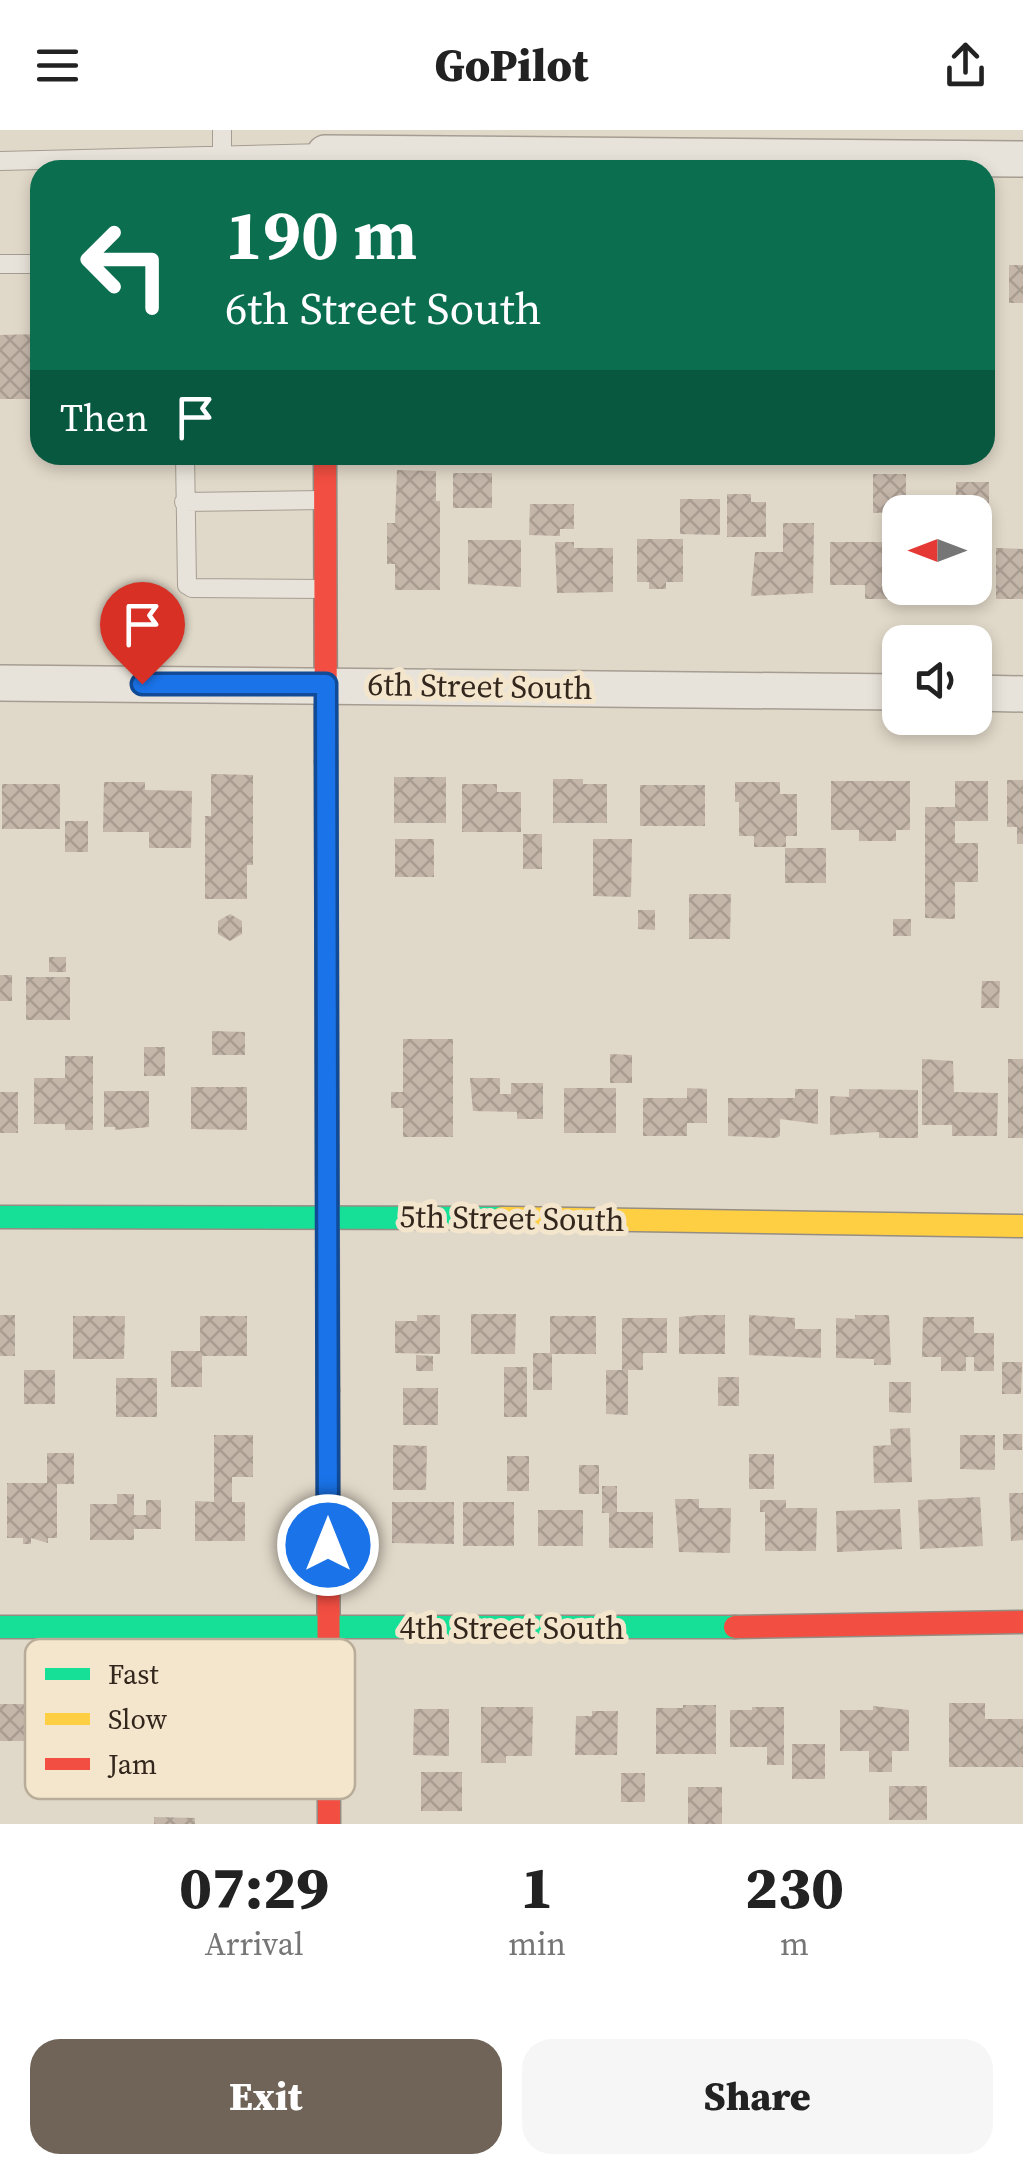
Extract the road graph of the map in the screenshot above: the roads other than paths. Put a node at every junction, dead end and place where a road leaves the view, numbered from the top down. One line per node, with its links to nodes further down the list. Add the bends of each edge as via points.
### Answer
1 (222, 130): 4 (lane)
2 (551, 142): 3 (street); 5 (street)
3 (324, 151): 4 (lane)
4 (222, 156): 6 (lane)
5 (1023, 159)
6 (205, 160)
7 (0, 161): 8 (lane)
8 (30, 162)
9 (0, 264): 10 (lane)
10 (30, 264)
11 (185, 465): 14 (lane)
12 (325, 465): 13 (street)
13 (325, 500): 14 (lane); 15 (street)
14 (184, 502): 15 (lane, via 185,579 192,588)
15 (326, 589): 17 (street)
16 (0, 683): 17 (street, 6th Street South)
17 (326, 684): 18 (street, 6th Street South); 21 (street)
18 (882, 692)
19 (992, 693): 20 (street)
20 (1023, 694)
21 (327, 1216): 22 (street, 5th Street South); 23 (street, 5th Street South); 26 (street)
22 (0, 1217)
23 (1023, 1226)
24 (1023, 1622): 26 (street, 4th Street South)
25 (0, 1627): 26 (street, 4th Street South)
26 (329, 1628): 27 (street)
27 (329, 1639)

